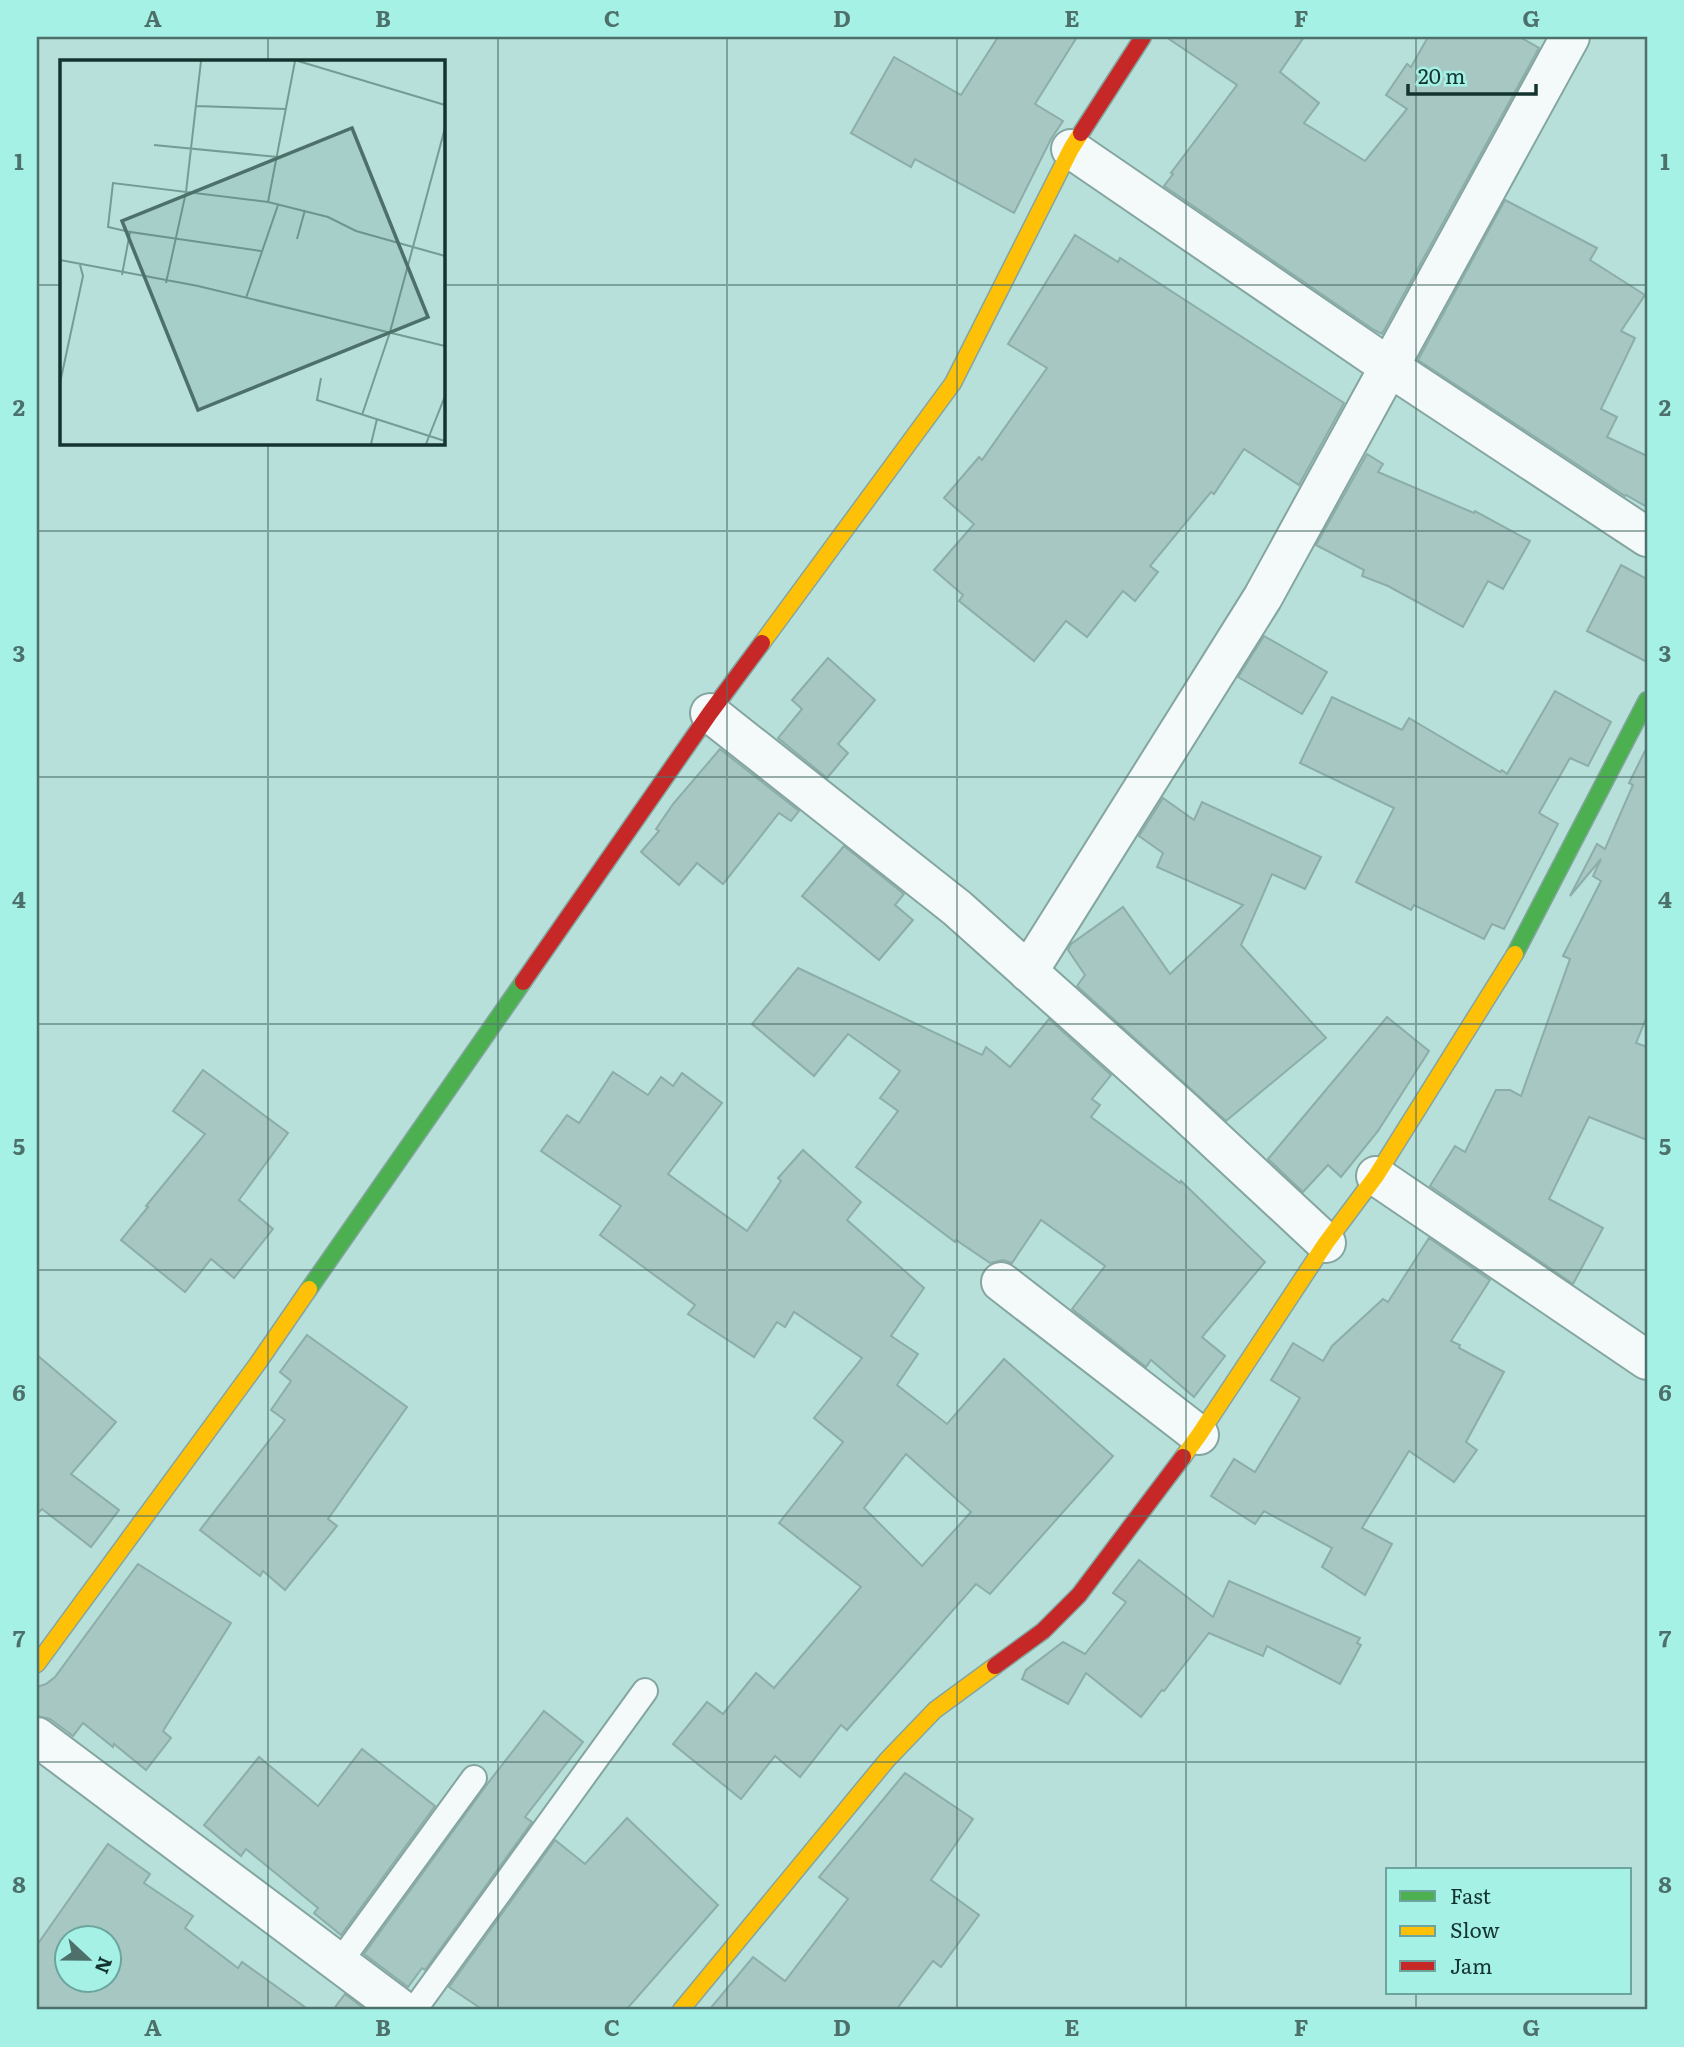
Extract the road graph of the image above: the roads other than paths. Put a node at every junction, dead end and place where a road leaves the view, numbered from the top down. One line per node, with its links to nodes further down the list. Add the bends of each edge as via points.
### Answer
1 (1143, 37): 3 (street)
2 (1570, 37): 4 (street)
3 (1071, 149): 4 (street); 7 (street, via 953,383)
4 (1388, 366): 5 (street); 8 (street, via 1263,597)
5 (1647, 537)
6 (1647, 700): 9 (street, via 1515,955)
7 (710, 713): 8 (street, via 957,908); 14 (street, via 258,1363)
8 (1028, 972): 10 (street)
9 (1376, 1176): 10 (street); 12 (street)
10 (1326, 1243): 13 (street)
11 (1002, 1282): 13 (street)
12 (1647, 1360)
13 (1199, 1434): 21 (street, via 1079,1595 1043,1631 935,1710 887,1760)
14 (37, 1664)
15 (645, 1691): 20 (lane)
16 (37, 1737): 18 (street)
17 (474, 1778): 18 (lane)
18 (339, 1963): 19 (street)
19 (402, 2010)
20 (414, 2010)
21 (681, 2010)

